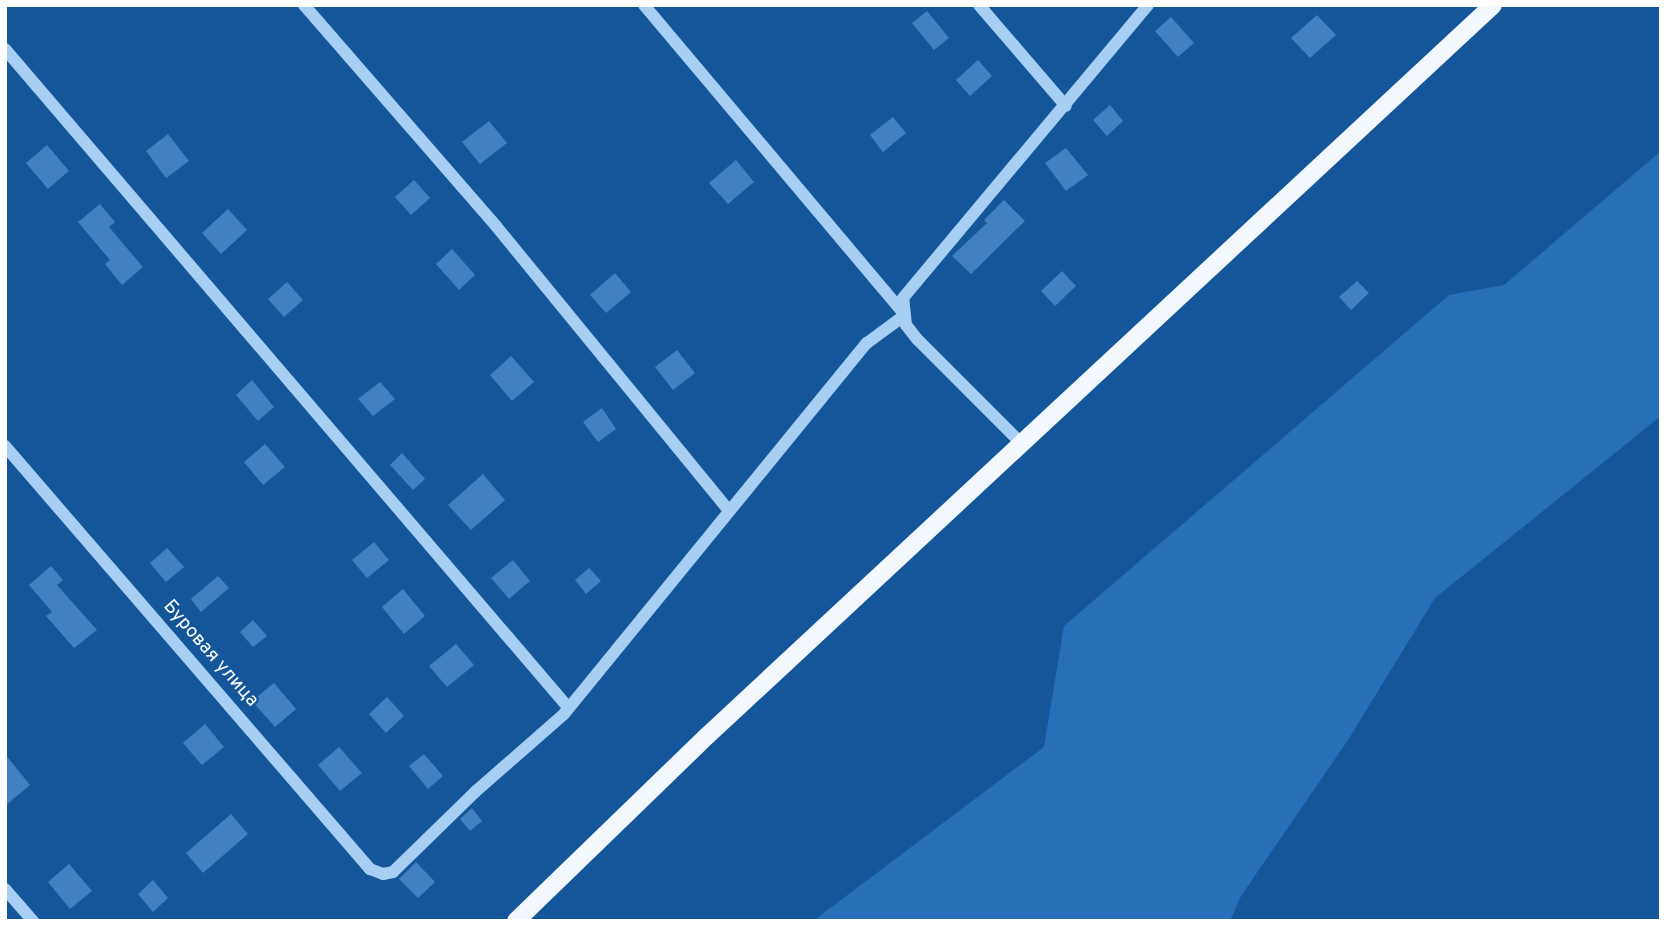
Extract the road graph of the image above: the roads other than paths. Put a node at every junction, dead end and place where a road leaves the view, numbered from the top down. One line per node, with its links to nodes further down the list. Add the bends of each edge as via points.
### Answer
1 (304, 5): 11 (street, via 496,226)
2 (644, 5): 8 (street)
3 (979, 5): 7 (street)
4 (1148, 5): 7 (street)
5 (1493, 5): 9 (main road)
6 (5, 49): 12 (street)
7 (1066, 106): 8 (street, via 912,285 904,298)
8 (905, 315): 9 (street, via 906,325 917,339); 11 (street, via 867,343)
9 (1021, 443): 15 (main road)
10 (5, 446): 12 (street, Буровая улица, via 370,869 393,872 564,714)
11 (729, 511): 12 (street)
12 (567, 706)
13 (5, 889): 14 (street)
14 (33, 921)
15 (516, 921)

